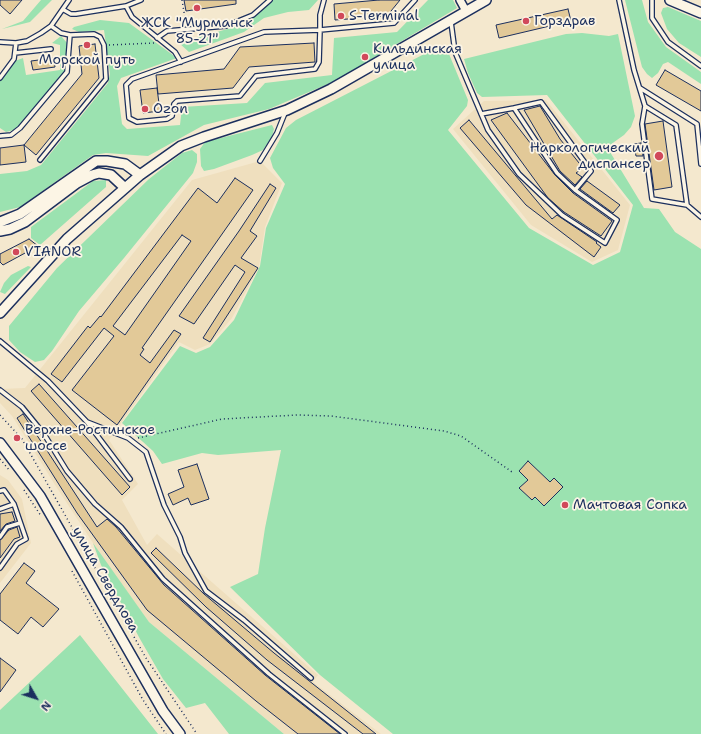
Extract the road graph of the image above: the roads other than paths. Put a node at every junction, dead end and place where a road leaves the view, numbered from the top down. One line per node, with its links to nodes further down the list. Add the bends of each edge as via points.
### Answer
1 (69, 0): 12 (lane)
2 (141, 0): 11 (lane)
3 (270, 0): 19 (lane, via 253,15 226,26 167,31)
4 (324, 0): 17 (lane)
5 (415, 0): 17 (lane, via 394,23)
6 (460, 0): 13 (street)
7 (486, 0): 13 (street)
8 (619, 0): 27 (lane)
9 (652, 0): 25 (lane, via 652,18 668,42)
10 (670, 0): 14 (street)
11 (126, 6): 12 (lane, via 76,14); 19 (lane, via 132,17)
12 (64, 10): 16 (lane)
13 (466, 11): 15 (street)
14 (701, 13)
15 (451, 20): 30 (street, via 332,89); 31 (lane, via 455,52)
16 (51, 26): 18 (lane, via 61,33); 21 (lane, via 27,41)
17 (320, 30): 24 (lane, via 264,32); 24 (lane, via 319,62 315,69 256,76 240,96 179,100 174,104 170,119 137,122 131,120 128,114 127,82)
18 (70, 35): 32 (lane, via 67,72 20,128 11,135); 33 (lane, via 94,34 100,37 104,45 106,72 102,85)
19 (158, 38): 24 (lane, via 175,52)
20 (0, 42): 21 (lane)
21 (16, 43): 23 (lane)
22 (51, 49): 23 (lane)
23 (15, 53): 26 (lane, via 12,63)
24 (181, 62)
25 (701, 66)
26 (0, 78)
27 (640, 88): 28 (lane); 35 (lane, via 697,124)
28 (645, 106): 39 (lane, via 676,125); 39 (lane, via 642,124 652,198)
29 (514, 108): 31 (lane); 38 (lane, via 556,173); 38 (lane, via 541,102 591,171)
30 (287, 110): 34 (lane, via 277,134); 36 (street, via 192,141)
31 (481, 114): 38 (lane, via 488,130 519,174 562,215 605,243 617,220)
32 (0, 136)
33 (40, 160)
34 (260, 161)
35 (701, 164)
36 (140, 175): 37 (street); 41 (street, via 125,164 96,162 20,214)
37 (125, 188): 42 (street, via 111,175 92,175 76,183 25,222); 43 (street, via 67,239)
38 (576, 190)
39 (686, 206): 40 (lane)
40 (701, 217)
41 (0, 222)
42 (0, 231)
43 (0, 313)
44 (0, 341): 46 (lane, via 48,381)
45 (0, 390): 57 (lane, via 22,407 44,434 67,471 95,504 121,527 163,579 269,674)
46 (86, 422): 48 (lane); 55 (lane, via 128,438 146,452 164,505 185,553 206,591)
47 (0, 443): 56 (street, улица Свердлова, via 40,496 163,711)
48 (130, 479)
49 (0, 491): 50 (lane, via 4,490)
50 (14, 504): 51 (lane); 52 (lane)
51 (0, 509)
52 (20, 523): 53 (lane, via 7,527); 54 (lane, via 26,539 17,544)
53 (0, 537)
54 (0, 568)
55 (312, 678)
56 (180, 734)
57 (345, 734)

